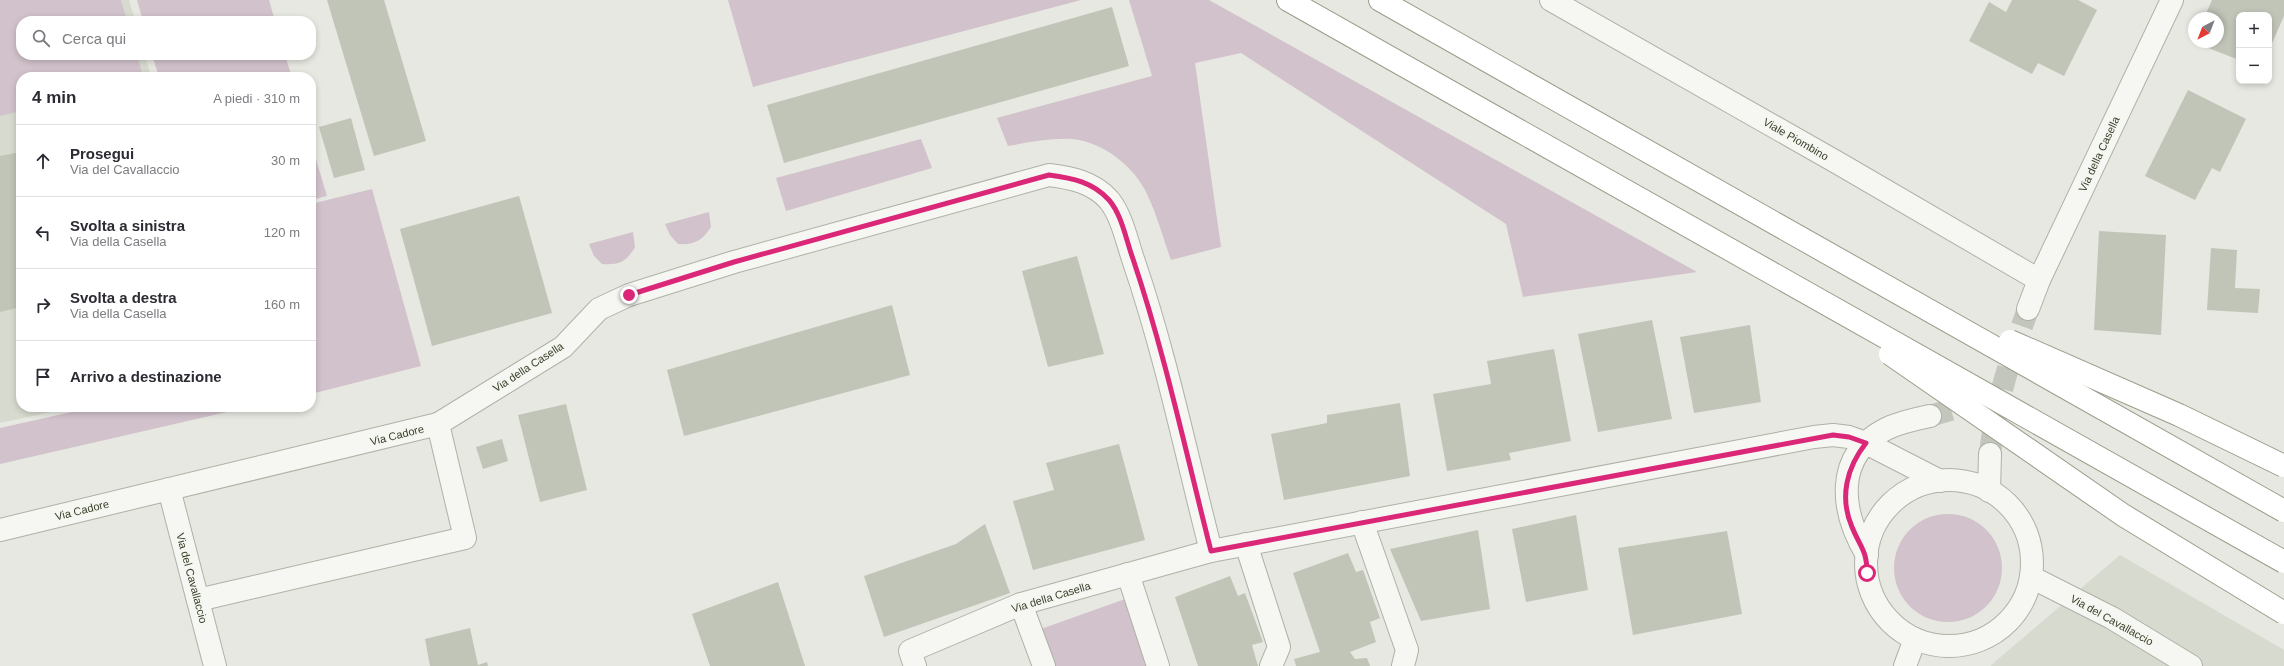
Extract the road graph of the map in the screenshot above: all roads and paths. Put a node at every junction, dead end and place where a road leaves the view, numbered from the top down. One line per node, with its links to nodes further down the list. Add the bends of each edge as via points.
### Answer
1 (1288, 0): 5 (highway, bridge)
2 (1380, 0): 7 (highway, bridge)
3 (1551, 0): 6 (street, Viale Piombino)
4 (2172, 0): 6 (street, Via della Casella)
5 (1772, 272): 23 (highway, bridge); 28 (highway, bridge, via 2124,515)
6 (2039, 280): 8 (street, Via della Casella)
7 (1900, 292): 13 (highway, bridge, via 2179,416); 17 (highway, bridge)
8 (2028, 309)
9 (1930, 416): 11 (street, via 1886,429)
10 (438, 424): 15 (street, Via Cadore, via 200,484); 21 (street, Via della Casella, via 563,347 599,309 629,295 734,262 1049,175 1070,178 1097,189 1110,201 1119,220 1146,299); 26 (street, Via Cadore, via 465,538)
11 (1866, 443): 14 (street, Via della Casella); 18 (street, Via della Casella, via 1833,435); 22 (street, via 1851,467 1846,494 1851,525)
12 (1990, 454): 16 (street)
13 (2284, 466)
14 (1940, 481): 16 (street, via 1965,482); 22 (street, via 1919,486 1899,497 1883,514 1872,533)
15 (169, 489): 19 (street, Via Cadore); 26 (street, Via del Cavallaccio)
16 (1989, 490): 25 (street, via 2019,518 2028,537 2032,557)
17 (2284, 511)
18 (1362, 522): 20 (street, Via della Casella); 35 (street, via 1407,650)
19 (0, 530)
20 (1246, 544): 21 (street, Via della Casella); 34 (street, via 1280,647)
21 (1211, 551): 24 (street, Via della Casella)
22 (1867, 555): 29 (street, via 1868,578 1878,605 1888,619)
23 (2284, 562)
24 (1128, 574): 27 (street, Via della Casella); 33 (street)
25 (2031, 577): 29 (street, via 2016,612 2004,626 1988,637 1970,644 1952,646 1933,645); 37 (street, Via del Cavallaccio, via 2112,618)
26 (198, 600): 30 (street, Via del Cavallaccio)
27 (1021, 604): 31 (street, Via della Casella, via 910,651); 32 (street)
28 (2284, 613)
29 (1915, 639): 36 (street)
30 (215, 666)
31 (915, 666)
32 (1044, 666)
33 (1158, 666)
34 (1271, 666)
35 (1403, 666)
36 (1905, 666)
37 (2191, 666)

